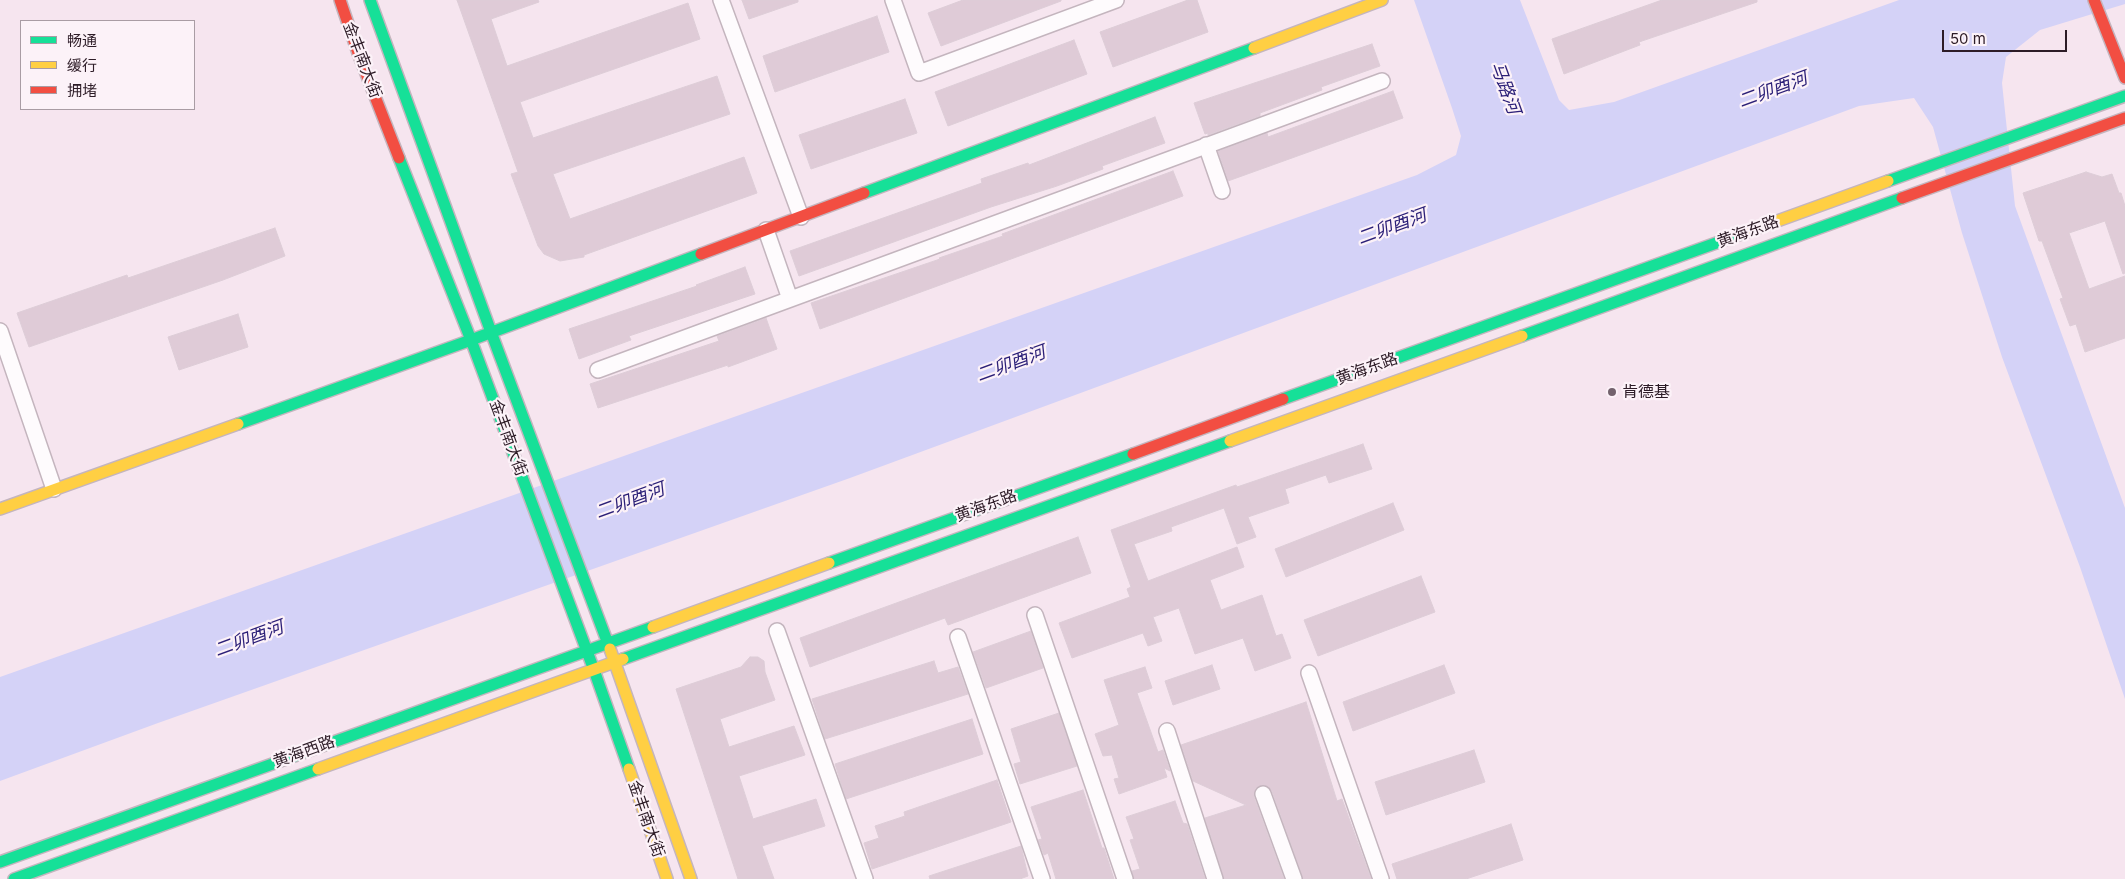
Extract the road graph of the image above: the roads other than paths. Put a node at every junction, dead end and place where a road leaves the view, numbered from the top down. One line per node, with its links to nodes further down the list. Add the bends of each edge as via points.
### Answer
1 (340, 0): 20 (main road, 金丰南大街)
2 (370, 0): 19 (main road, 金丰南大街)
3 (721, 0): 15 (street)
4 (893, 0): 8 (street, via 919,73)
5 (1116, 0): 8 (street)
6 (1382, 0): 15 (main road)
7 (2094, 0): 9 (main road)
8 (1089, 4)
9 (2125, 78)
10 (1382, 81): 13 (street)
11 (2125, 96): 27 (main road, 黄海东路)
12 (2125, 118): 29 (main road, 黄海东路)
13 (1206, 145): 14 (street); 17 (street)
14 (1222, 190)
15 (801, 217): 16 (main road)
16 (766, 230): 17 (street); 19 (main road)
17 (790, 299): 21 (street)
18 (0, 331): 22 (street)
19 (491, 332): 20 (main road); 27 (main road, 金丰南大街)
20 (471, 340): 22 (main road); 28 (main road, 金丰南大街)
21 (598, 370)
22 (54, 489): 23 (main road)
23 (0, 509)
24 (1035, 614): 40 (street)
25 (776, 631): 38 (street)
26 (958, 637): 39 (street)
27 (608, 642): 28 (main road, 黄海西路); 29 (main road, 金丰南大街)
28 (586, 650): 30 (main road, 金丰南大街); 34 (main road, 黄海西路)
29 (615, 661): 30 (main road, 黄海西路); 37 (main road, 金丰南大街)
30 (594, 670): 35 (main road, 黄海西路); 36 (main road, 金丰南大街)
31 (1309, 673): 43 (street)
32 (1167, 731): 41 (street)
33 (1263, 794): 42 (street)
34 (0, 862)
35 (14, 879)
36 (667, 879)
37 (691, 879)
38 (865, 879)
39 (1042, 879)
40 (1125, 879)
41 (1215, 879)
42 (1294, 879)
43 (1381, 879)

